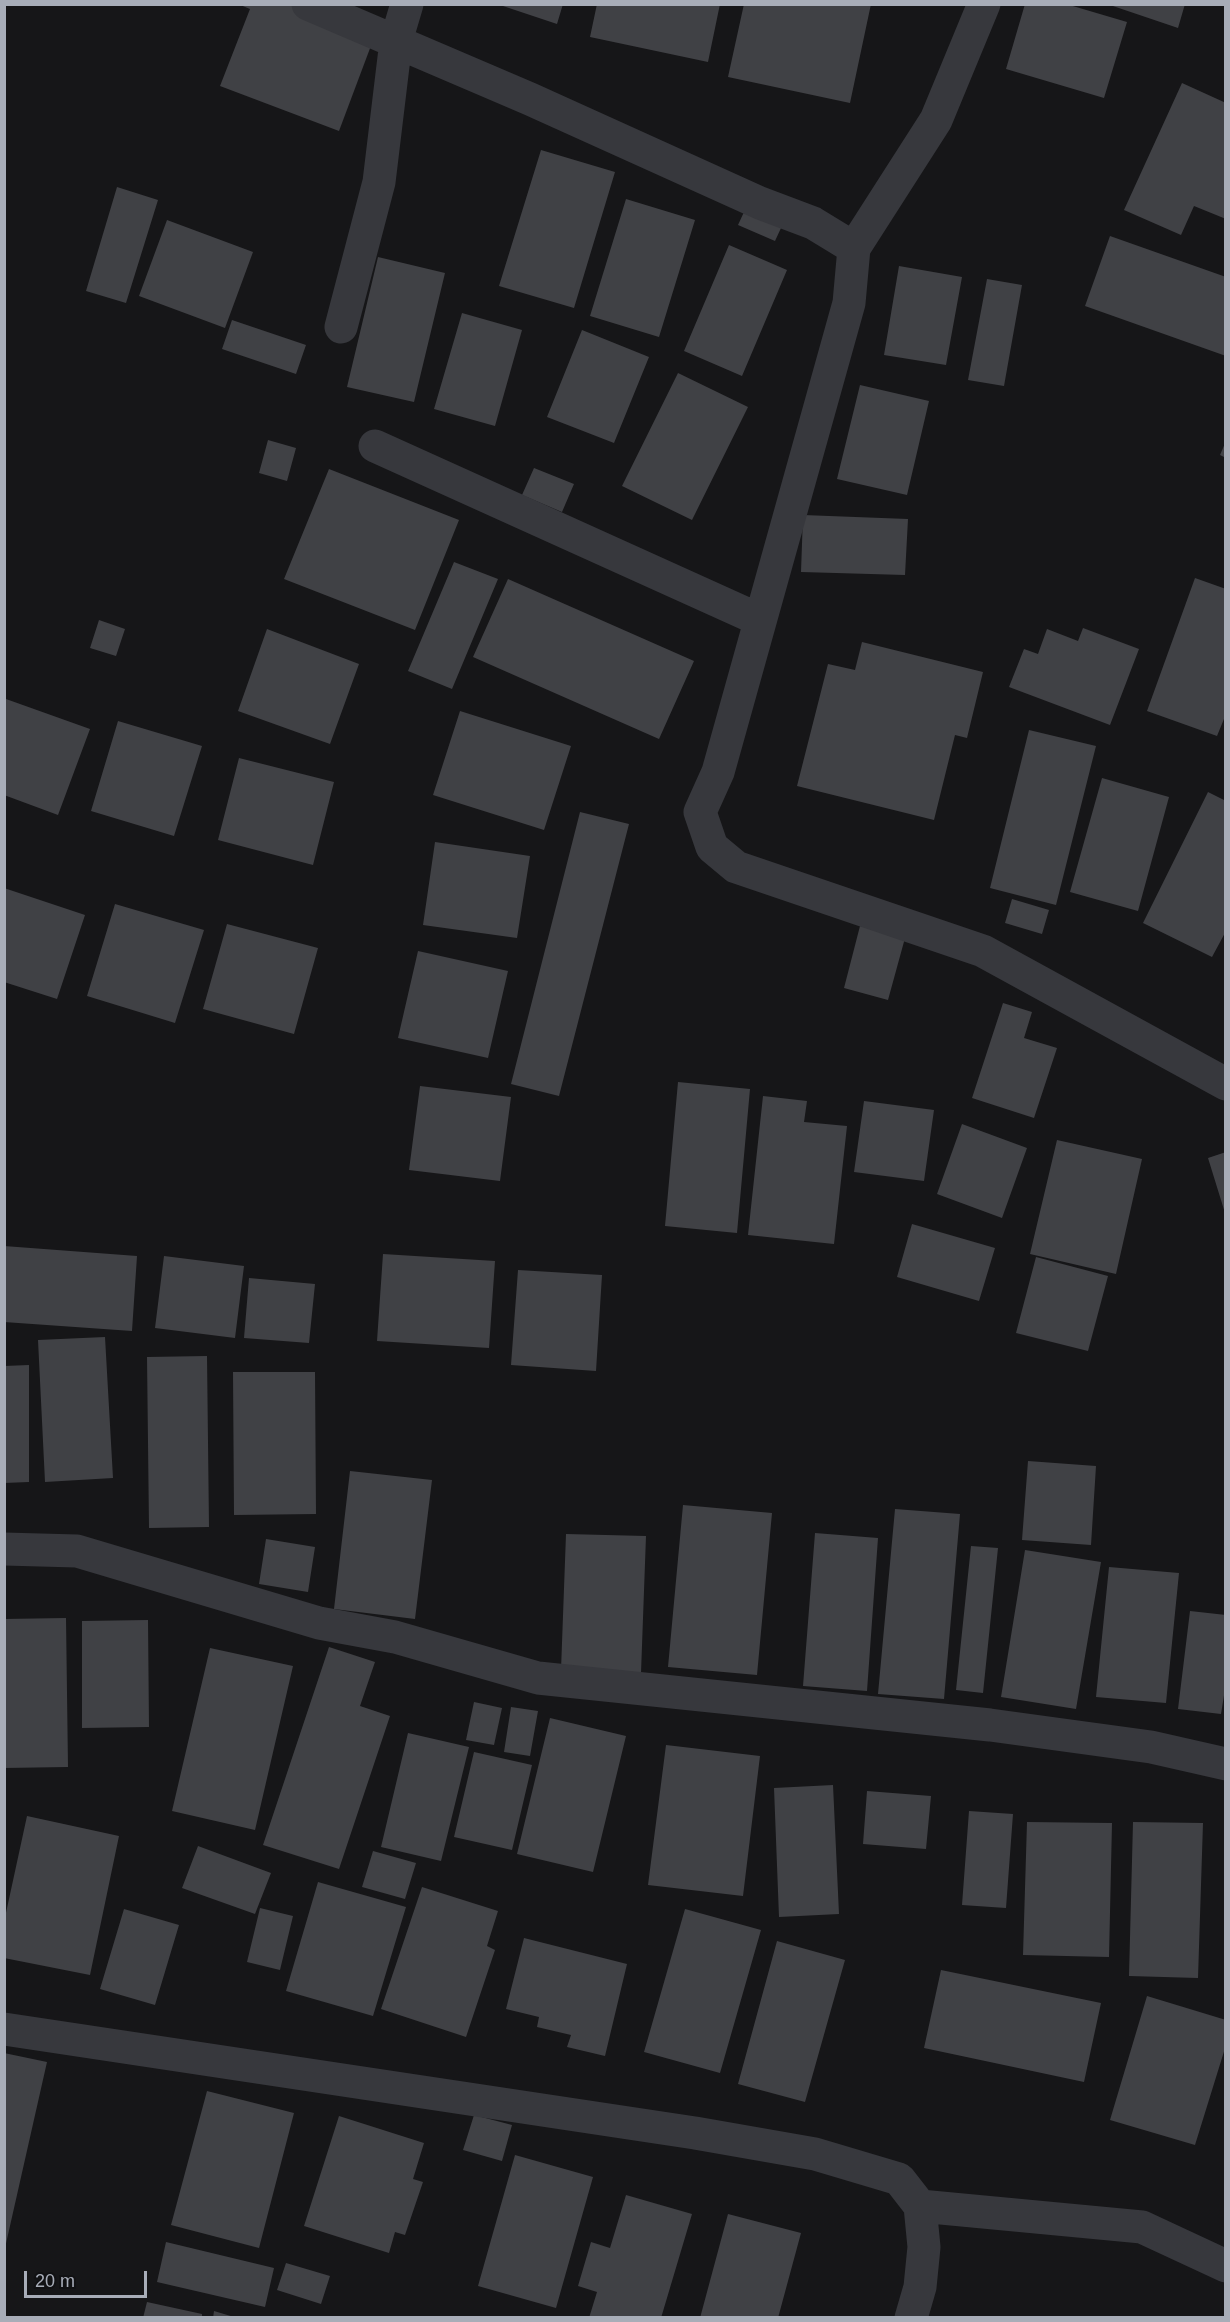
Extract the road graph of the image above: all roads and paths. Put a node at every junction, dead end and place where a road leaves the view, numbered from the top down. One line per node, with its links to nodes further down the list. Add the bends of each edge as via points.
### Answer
1 (308, 4): 4 (street)
2 (407, 4): 4 (street)
3 (984, 4): 5 (street, via 936,120)
4 (396, 41): 5 (street, via 813,223); 6 (street, via 379,182)
5 (854, 248): 8 (street, via 849,303)
6 (341, 327)
7 (375, 446): 8 (street)
8 (760, 620): 9 (street, via 718,772 700,812 712,847 736,867 983,951)
9 (1226, 1084)
10 (4, 1549): 11 (street, via 77,1551 319,1623 395,1637 538,1678 990,1725 1151,1747)
11 (1226, 1764)
12 (4, 2029): 13 (street, via 815,2154 898,2179)
13 (920, 2206): 14 (street, via 1142,2227); 15 (street, via 924,2247 920,2287)
14 (1226, 2266)
15 (911, 2318)

